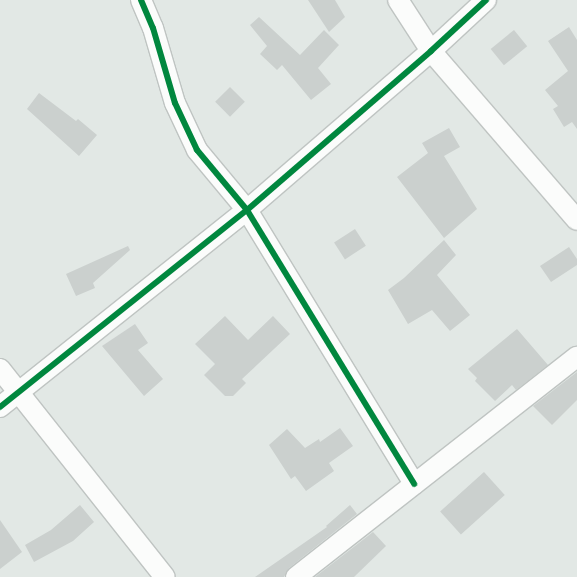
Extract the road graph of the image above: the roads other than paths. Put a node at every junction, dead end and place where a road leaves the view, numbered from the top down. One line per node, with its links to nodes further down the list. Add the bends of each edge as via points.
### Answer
1 (141, 0): 5 (street, via 154,28 175,102 197,150)
2 (398, 0): 4 (street)
3 (486, 0): 4 (street)
4 (432, 51): 5 (street); 6 (street)
5 (247, 210): 9 (street); 11 (street)
6 (577, 220)
7 (577, 357): 11 (street)
8 (0, 369): 9 (street)
9 (18, 393): 10 (street); 12 (street)
10 (0, 407)
11 (414, 484): 13 (street)
12 (165, 577)
13 (296, 577)

